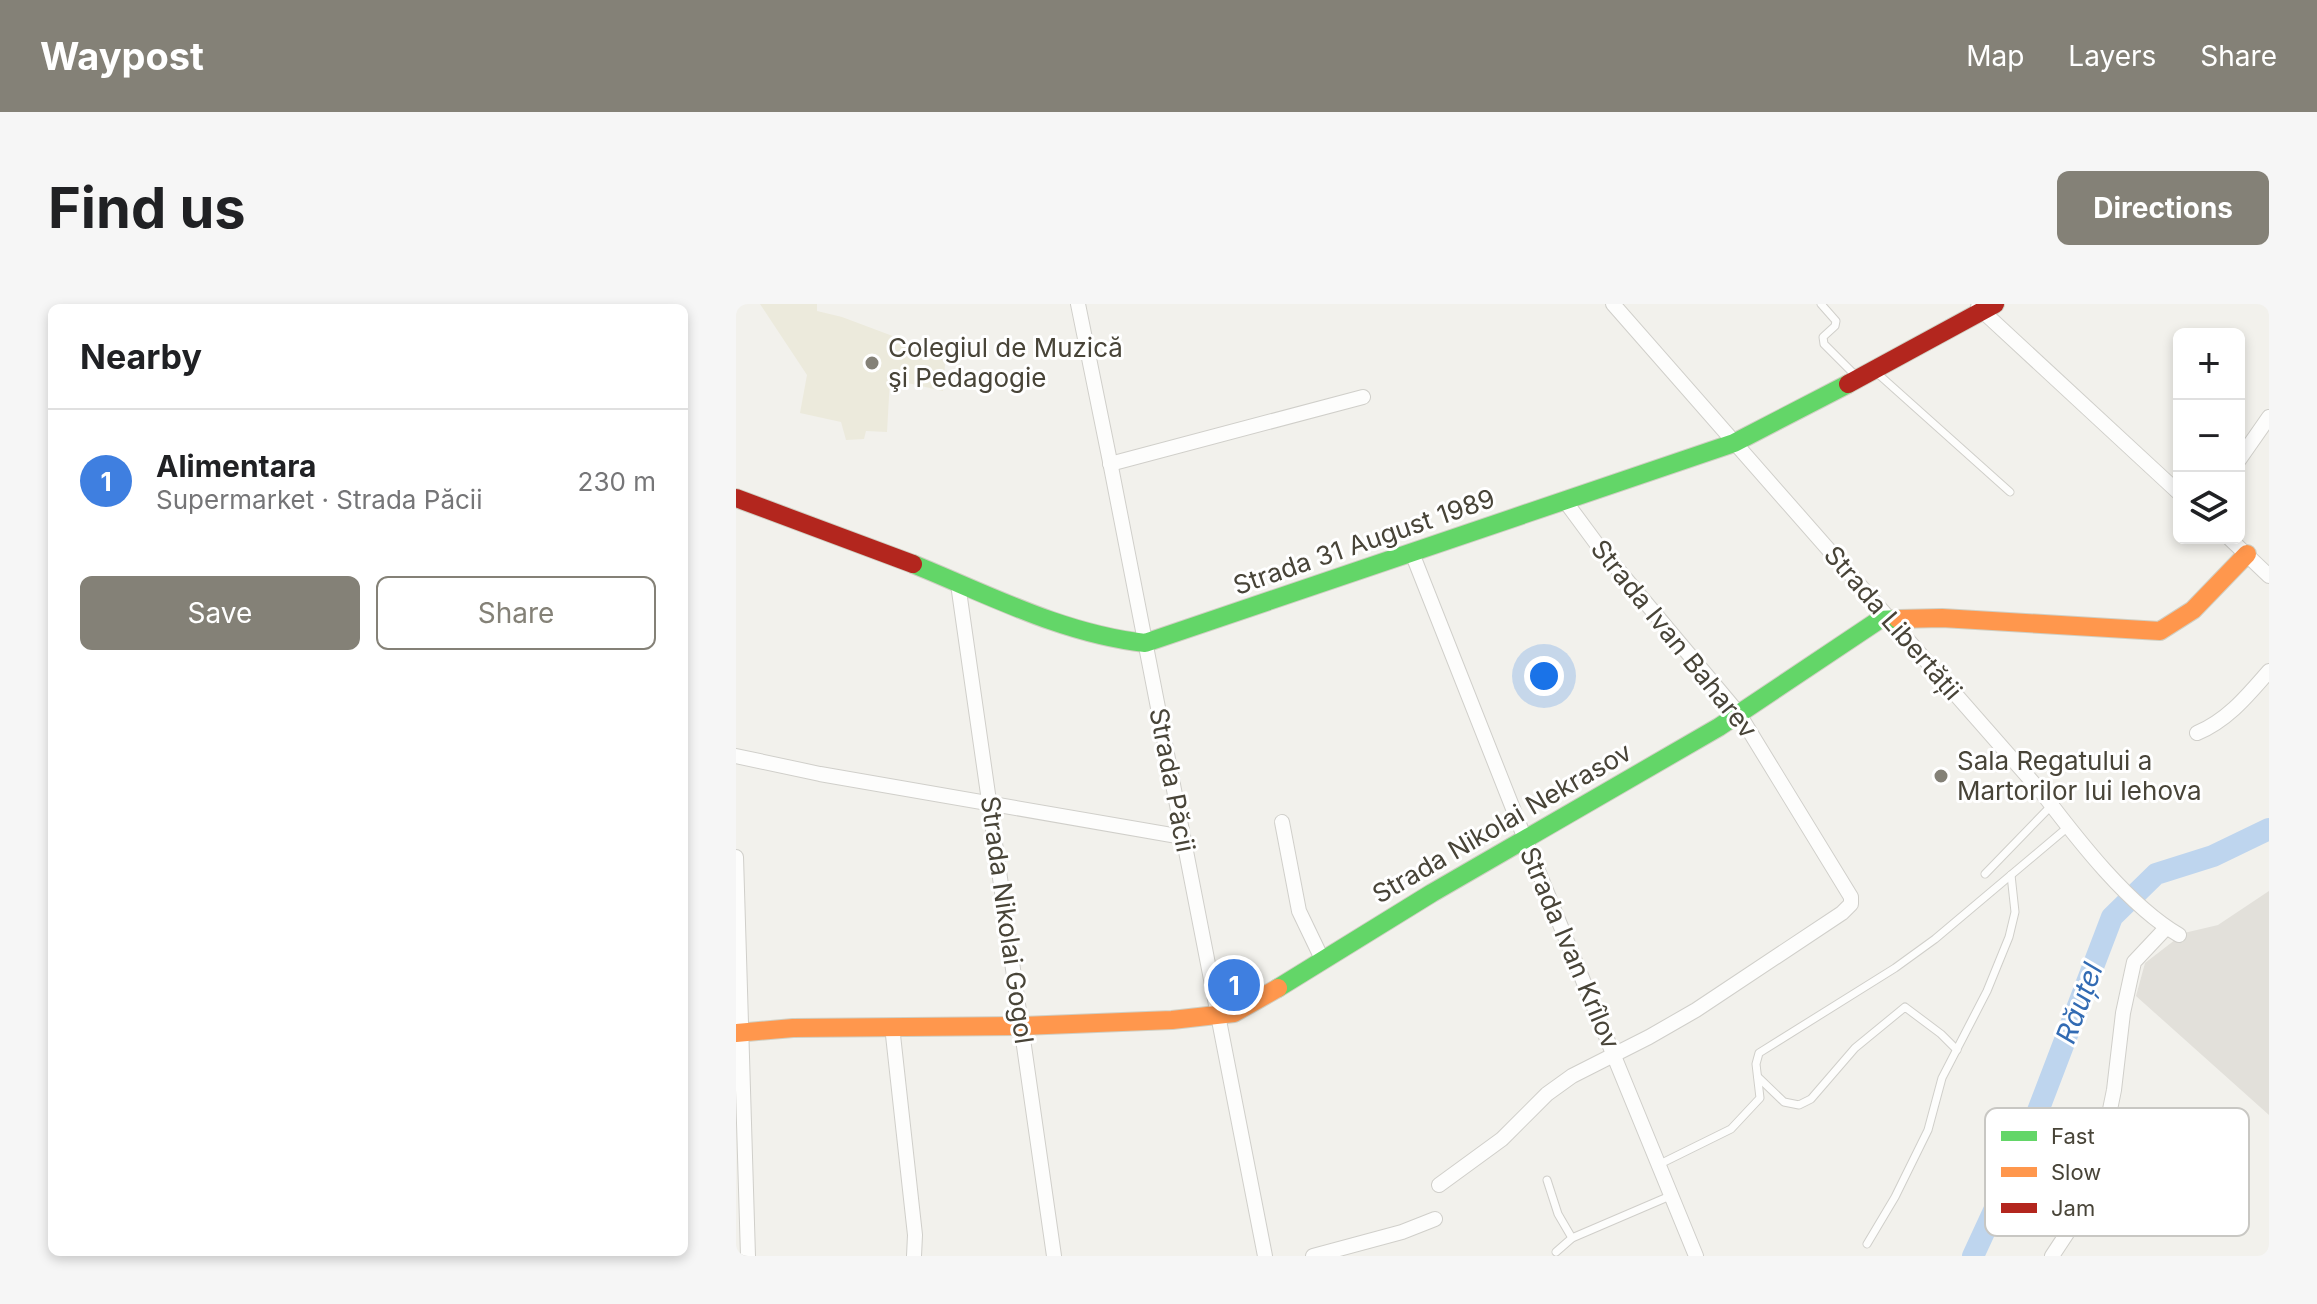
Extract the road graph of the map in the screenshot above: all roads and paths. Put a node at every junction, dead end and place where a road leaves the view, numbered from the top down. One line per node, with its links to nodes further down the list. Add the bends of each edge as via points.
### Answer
1 (1078, 304): 10 (street, Strada Păcii)
2 (1613, 304): 8 (street, Strada Libertății)
3 (1821, 304): 5 (lane, via 1836,321 1823,337 1824,344)
4 (1986, 306): 5 (street, Strada 31 August 1989); 11 (street)
5 (1865, 373): 8 (street, Strada 31 August 1989); 12 (lane)
6 (1363, 397): 10 (street)
7 (2269, 417): 9 (street)
8 (1734, 443): 14 (street, Strada 31 August 1989); 20 (street, Strada Libertății)
9 (2245, 451)
10 (1110, 464): 21 (street, Strada Păcii)
11 (2173, 487)
12 (2010, 492)
13 (736, 498): 19 (street, Strada 31 August 1989)
14 (1565, 501): 16 (street, Strada 31 August 1989); 23 (street, Strada Ivan Baharev)
15 (2236, 544): 17 (street)
16 (1412, 553): 21 (street, Strada 31 August 1989); 31 (street, Strada Ivan Krîlov)
17 (2247, 554): 18 (street); 20 (street, Strada Nikolai Nekrasov, via 2193,610 2160,631)
18 (2269, 576)
19 (958, 584): 21 (street, Strada 31 August 1989, via 1080,629); 26 (street, Strada Nikolai Gogol)
20 (1888, 618): 23 (street, Strada Nikolai Nekrasov); 27 (street, Strada Libertății)
21 (1145, 643): 30 (street, Strada Păcii)
22 (2269, 671): 24 (street, via 2237,707)
23 (1739, 714): 31 (street, Strada Nikolai Nekrasov); 41 (street, Strada Ivan Baharev, via 1824,850 1851,904 1696,1010)
24 (2197, 733)
25 (736, 756): 26 (street)
26 (990, 804): 30 (street); 38 (street, Strada Nikolai Gogol)
27 (2051, 806): 29 (street, Strada Libertății); 33 (lane)
28 (1282, 822): 35 (street, via 1299,911)
29 (2068, 827): 34 (lane); 43 (street, Strada Libertății, via 2144,912 2172,931 2134,962)
30 (1183, 837): 36 (street, Strada Păcii)
31 (1525, 839): 35 (street, Strada Nikolai Nekrasov); 41 (street, Strada Ivan Krîlov)
32 (736, 857): 39 (street)
33 (1985, 874)
34 (2011, 875): 40 (lane, via 2013,924); 42 (lane, via 1895,968 1759,1053)
35 (1323, 961): 36 (street, Strada Nikolai Nekrasov, via 1247,1007)
36 (1219, 1016): 38 (street, Strada Nikolai Nekrasov); 56 (street, Strada Păcii)
37 (892, 1026): 38 (street, Strada Nikolai Nekrasov); 39 (street, Strada Nikolai Nekrasov); 54 (street)
38 (1022, 1026): 55 (street, Strada Nikolai Gogol)
39 (739, 1032): 53 (street)
40 (1957, 1050): 42 (lane, via 1905,1007 1799,1105 1784,1102); 51 (lane, via 1937,1091 1928,1130)
41 (1615, 1055): 44 (street, Strada Ivan Krîlov); 46 (street, via 1547,1094 1502,1139)
42 (1758, 1077): 44 (lane, via 1760,1098 1734,1127)
43 (2110, 1108)
44 (1660, 1164): 47 (street, Strada Ivan Krîlov)
45 (1547, 1180): 50 (lane)
46 (1439, 1185)
47 (1672, 1195): 50 (lane); 58 (street, Strada Ivan Krîlov)
48 (1435, 1219): 57 (street)
49 (2065, 1236): 59 (street, Strada Libertății)
50 (1572, 1238): 52 (lane)
51 (1867, 1244)
52 (1556, 1252)
53 (748, 1256)
54 (914, 1256)
55 (1054, 1256)
56 (1265, 1256)
57 (1313, 1256)
58 (1696, 1256)
59 (2052, 1256)

